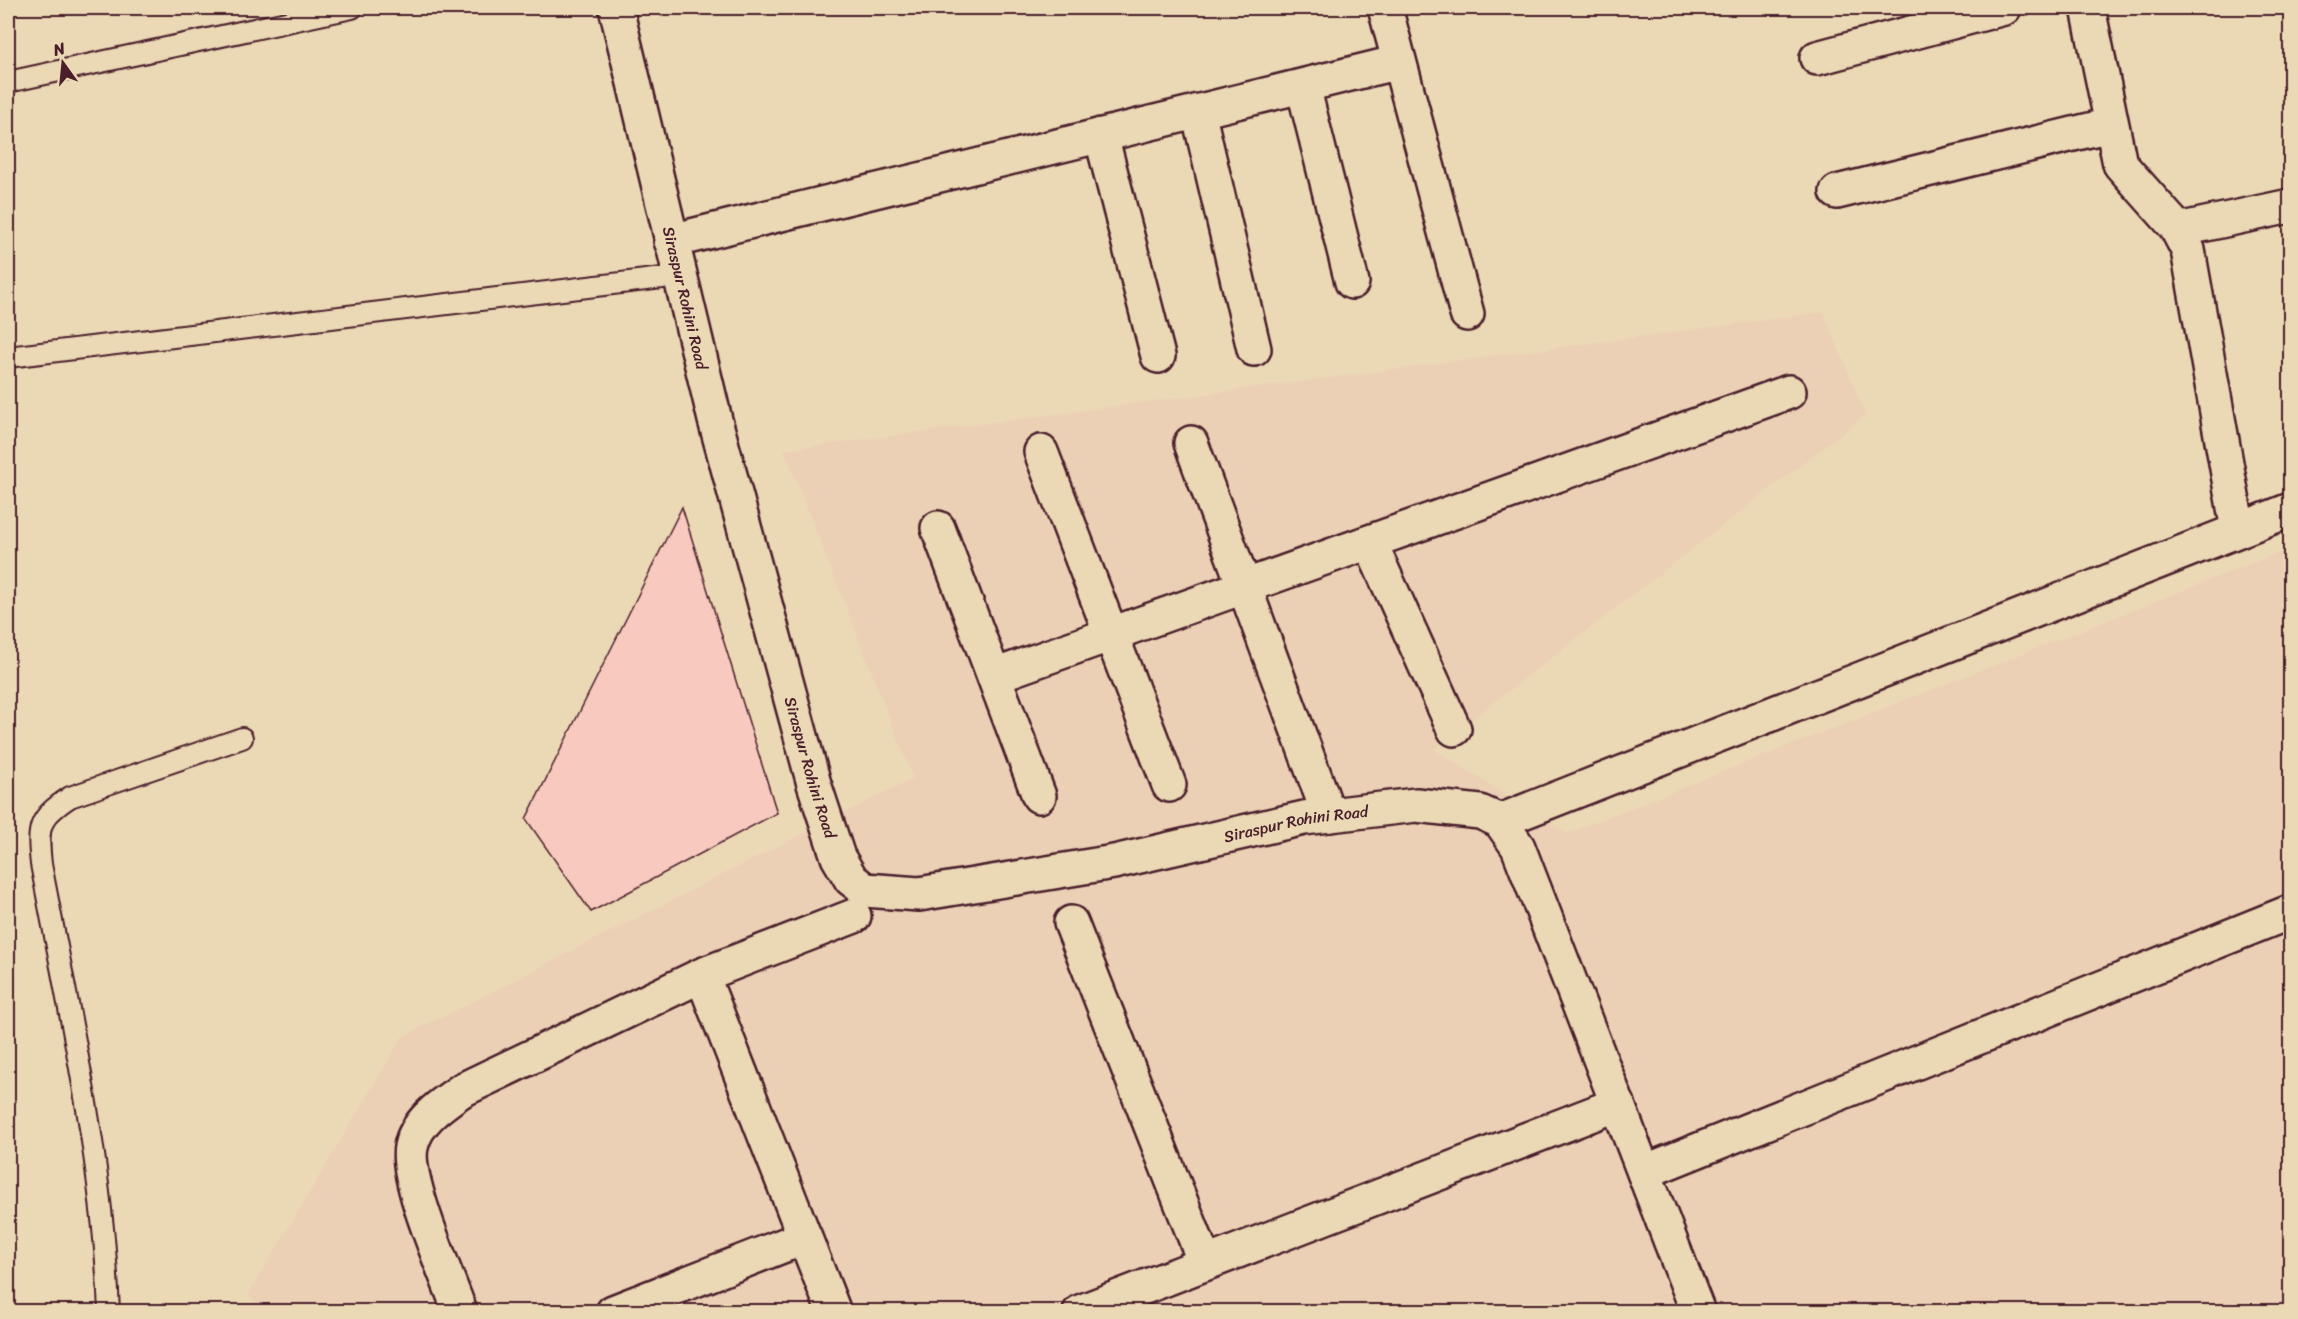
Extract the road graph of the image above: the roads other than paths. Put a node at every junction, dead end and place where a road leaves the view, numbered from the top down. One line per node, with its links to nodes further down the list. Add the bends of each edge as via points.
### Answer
1 (352, 8): 8 (lane)
2 (616, 8): 16 (street, Siraspur Rohini Road)
3 (1385, 8): 7 (street)
4 (2004, 8): 6 (street)
5 (2088, 8): 11 (street)
6 (1817, 58)
7 (1399, 62): 9 (street); 19 (street)
8 (8, 82)
9 (1303, 86): 10 (street); 18 (street)
10 (1198, 111): 12 (street); 20 (street)
11 (2110, 125): 13 (street); 15 (street, via 2120,164)
12 (1101, 135): 16 (street); 21 (street)
13 (1837, 192)
14 (2290, 206): 15 (street)
15 (2178, 230): 28 (street, via 2188,250)
16 (671, 241): 17 (street, Siraspur Rohini Road)
17 (679, 276): 22 (lane); 37 (street, Siraspur Rohini Road, via 814,784 838,857 851,879 865,890 919,894 1114,862)
18 (1352, 282)
19 (1467, 314)
20 (1254, 349)
21 (1158, 356)
22 (8, 357)
23 (1789, 392): 29 (street)
24 (1191, 443): 30 (street)
25 (1041, 452): 31 (street)
26 (2290, 510): 28 (street)
27 (938, 528): 32 (street)
28 (2238, 530): 38 (street)
29 (1370, 543): 30 (street); 33 (street)
30 (1244, 587): 31 (street); 37 (street)
31 (1112, 634): 32 (street); 35 (street)
32 (994, 676): 36 (street)
33 (1454, 729)
34 (242, 738): 47 (lane, via 70,797 50,810 40,826 41,864 94,1151)
35 (1169, 785)
36 (1040, 796)
37 (1329, 815): 38 (street, Siraspur Rohini Road, via 1416,805 1480,812)
38 (1500, 820): 43 (street, via 1518,848)
39 (2290, 912): 44 (street)
40 (854, 916): 42 (street)
41 (1071, 923): 46 (street)
42 (702, 975): 45 (street); 48 (street, via 462,1089 428,1115 411,1147 414,1182)
43 (1618, 1104): 44 (street); 46 (street)
44 (1644, 1172): 52 (street)
45 (805, 1236): 49 (street); 50 (street)
46 (1205, 1263): 51 (street)
47 (109, 1311)
48 (460, 1311)
49 (613, 1311)
50 (834, 1311)
51 (1080, 1311)
52 (1698, 1311)

